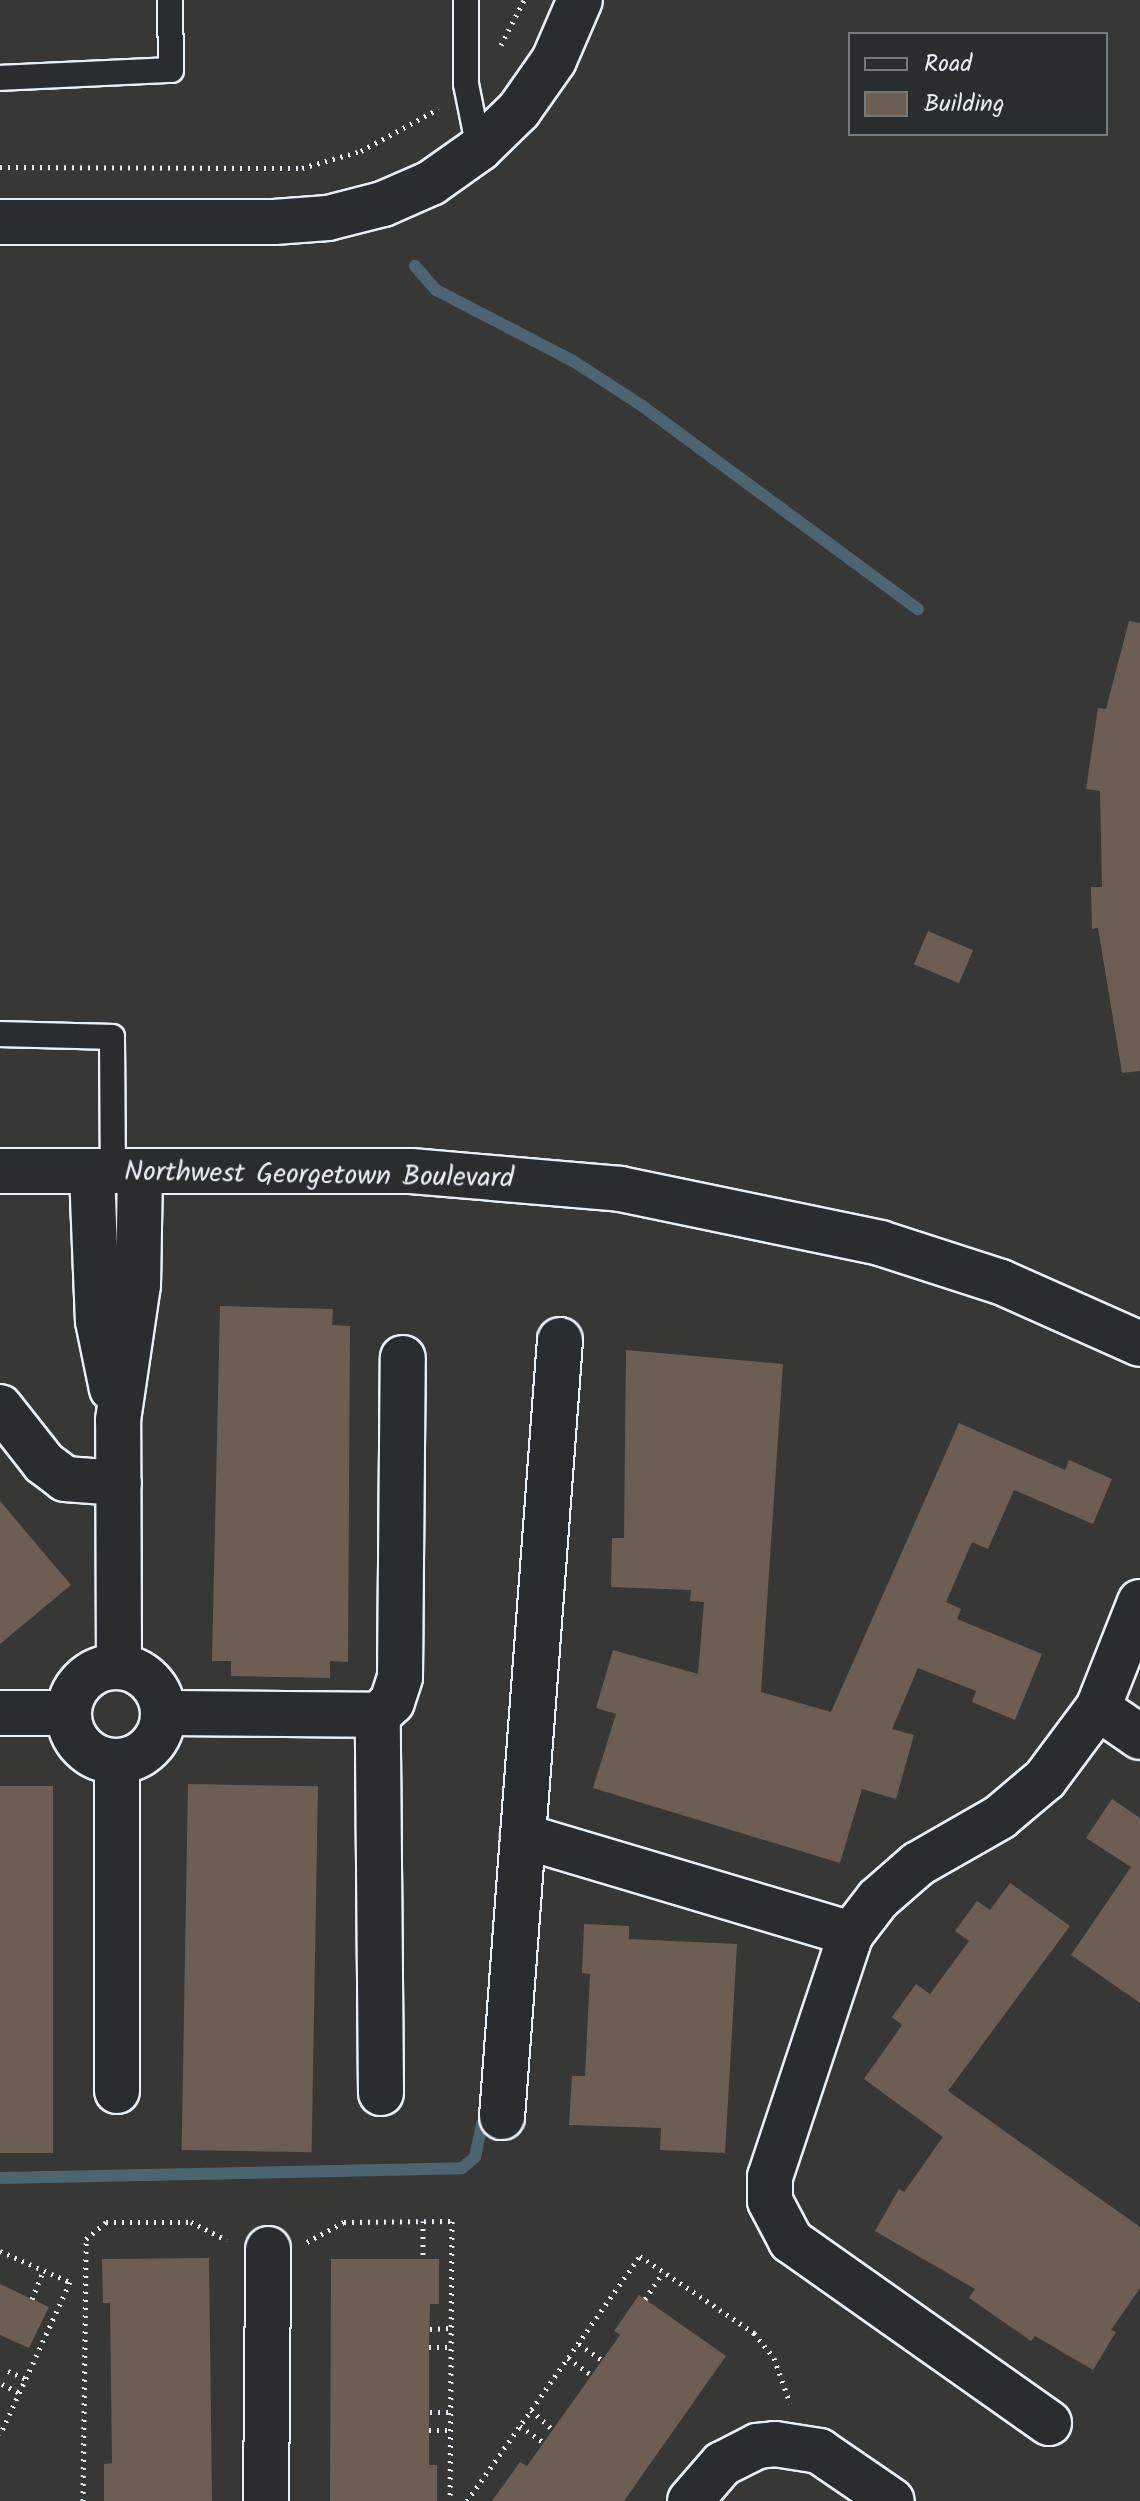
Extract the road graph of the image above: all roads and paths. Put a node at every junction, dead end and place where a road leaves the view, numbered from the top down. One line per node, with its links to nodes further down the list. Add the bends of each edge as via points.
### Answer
1 (170, 0): 5 (lane, via 171,70)
2 (466, 0): 6 (lane)
3 (524, 0): 6 (path, via 489,62)
4 (580, 0): 7 (street, via 554,60 519,110)
5 (0, 78)
6 (466, 84): 7 (lane); 8 (path, via 419,123 361,151 313,166)
7 (479, 149): 9 (street, via 431,183 383,204 328,218)
8 (0, 167)
9 (0, 222)
10 (0, 1034): 12 (lane, via 112,1037)
11 (0, 1171): 12 (street, Northwest Georgetown Boulevard)
12 (115, 1173): 14 (street, Northwest Georgetown Boulevard, via 411,1171 620,1189 880,1243 1001,1282); 17 (street, via 138,1285 118,1420)
13 (560, 1340): 27 (street)
14 (1140, 1344)
15 (403, 1358): 24 (street, via 400,1677 392,1702)
16 (0, 1407): 17 (street, via 44,1463 65,1479)
17 (119, 1483): 19 (street)
18 (1140, 1602): 20 (street)
19 (119, 1667): 22 (street, via 90,1674 76,1689); 23 (street, via 147,1678)
20 (1098, 1708): 25 (street); 28 (street, via 1045,1779 1000,1817 918,1864 878,1899)
21 (0, 1713): 22 (street)
22 (69, 1713): 26 (street, via 73,1732 84,1747)
23 (164, 1713): 24 (street); 26 (street, via 157,1739 142,1754)
24 (378, 1715): 30 (street)
25 (1140, 1737)
26 (117, 1761): 29 (street)
27 (523, 1836): 28 (street); 31 (street)
28 (851, 1934): 55 (street, via 770,2177 777,2222 791,2241)
29 (117, 2091)
30 (381, 2093)
31 (502, 2117)
32 (423, 2221): 35 (path)
33 (268, 2249): 63 (street)
34 (0, 2251): 36 (path)
35 (423, 2259)
36 (44, 2270): 38 (path); 49 (path, via 70,2282)
37 (663, 2272): 39 (path); 42 (path, via 640,2256); 62 (path, via 754,2333 768,2349 788,2393)
38 (32, 2299)
39 (645, 2299)
40 (451, 2328): 41 (path)
41 (430, 2329)
42 (579, 2344): 45 (path); 46 (path)
43 (429, 2347): 44 (path)
44 (451, 2347)
45 (568, 2358): 48 (path); 52 (path)
46 (602, 2360)
47 (8, 2371): 49 (path)
48 (591, 2375)
49 (26, 2379): 51 (path)
50 (2, 2384): 51 (path)
51 (20, 2393): 60 (path)
52 (531, 2410): 56 (path); 59 (path)
53 (430, 2412): 54 (path)
54 (451, 2412)
55 (1049, 2423)
56 (520, 2426): 61 (path); 64 (path)
57 (429, 2430): 58 (path)
58 (451, 2430)
59 (553, 2430)
60 (0, 2435)
61 (544, 2443)
62 (791, 2445): 65 (street, via 739,2453 706,2477); 66 (street, via 832,2458)
63 (266, 2501)
64 (467, 2501)
65 (690, 2501)
66 (892, 2501)

